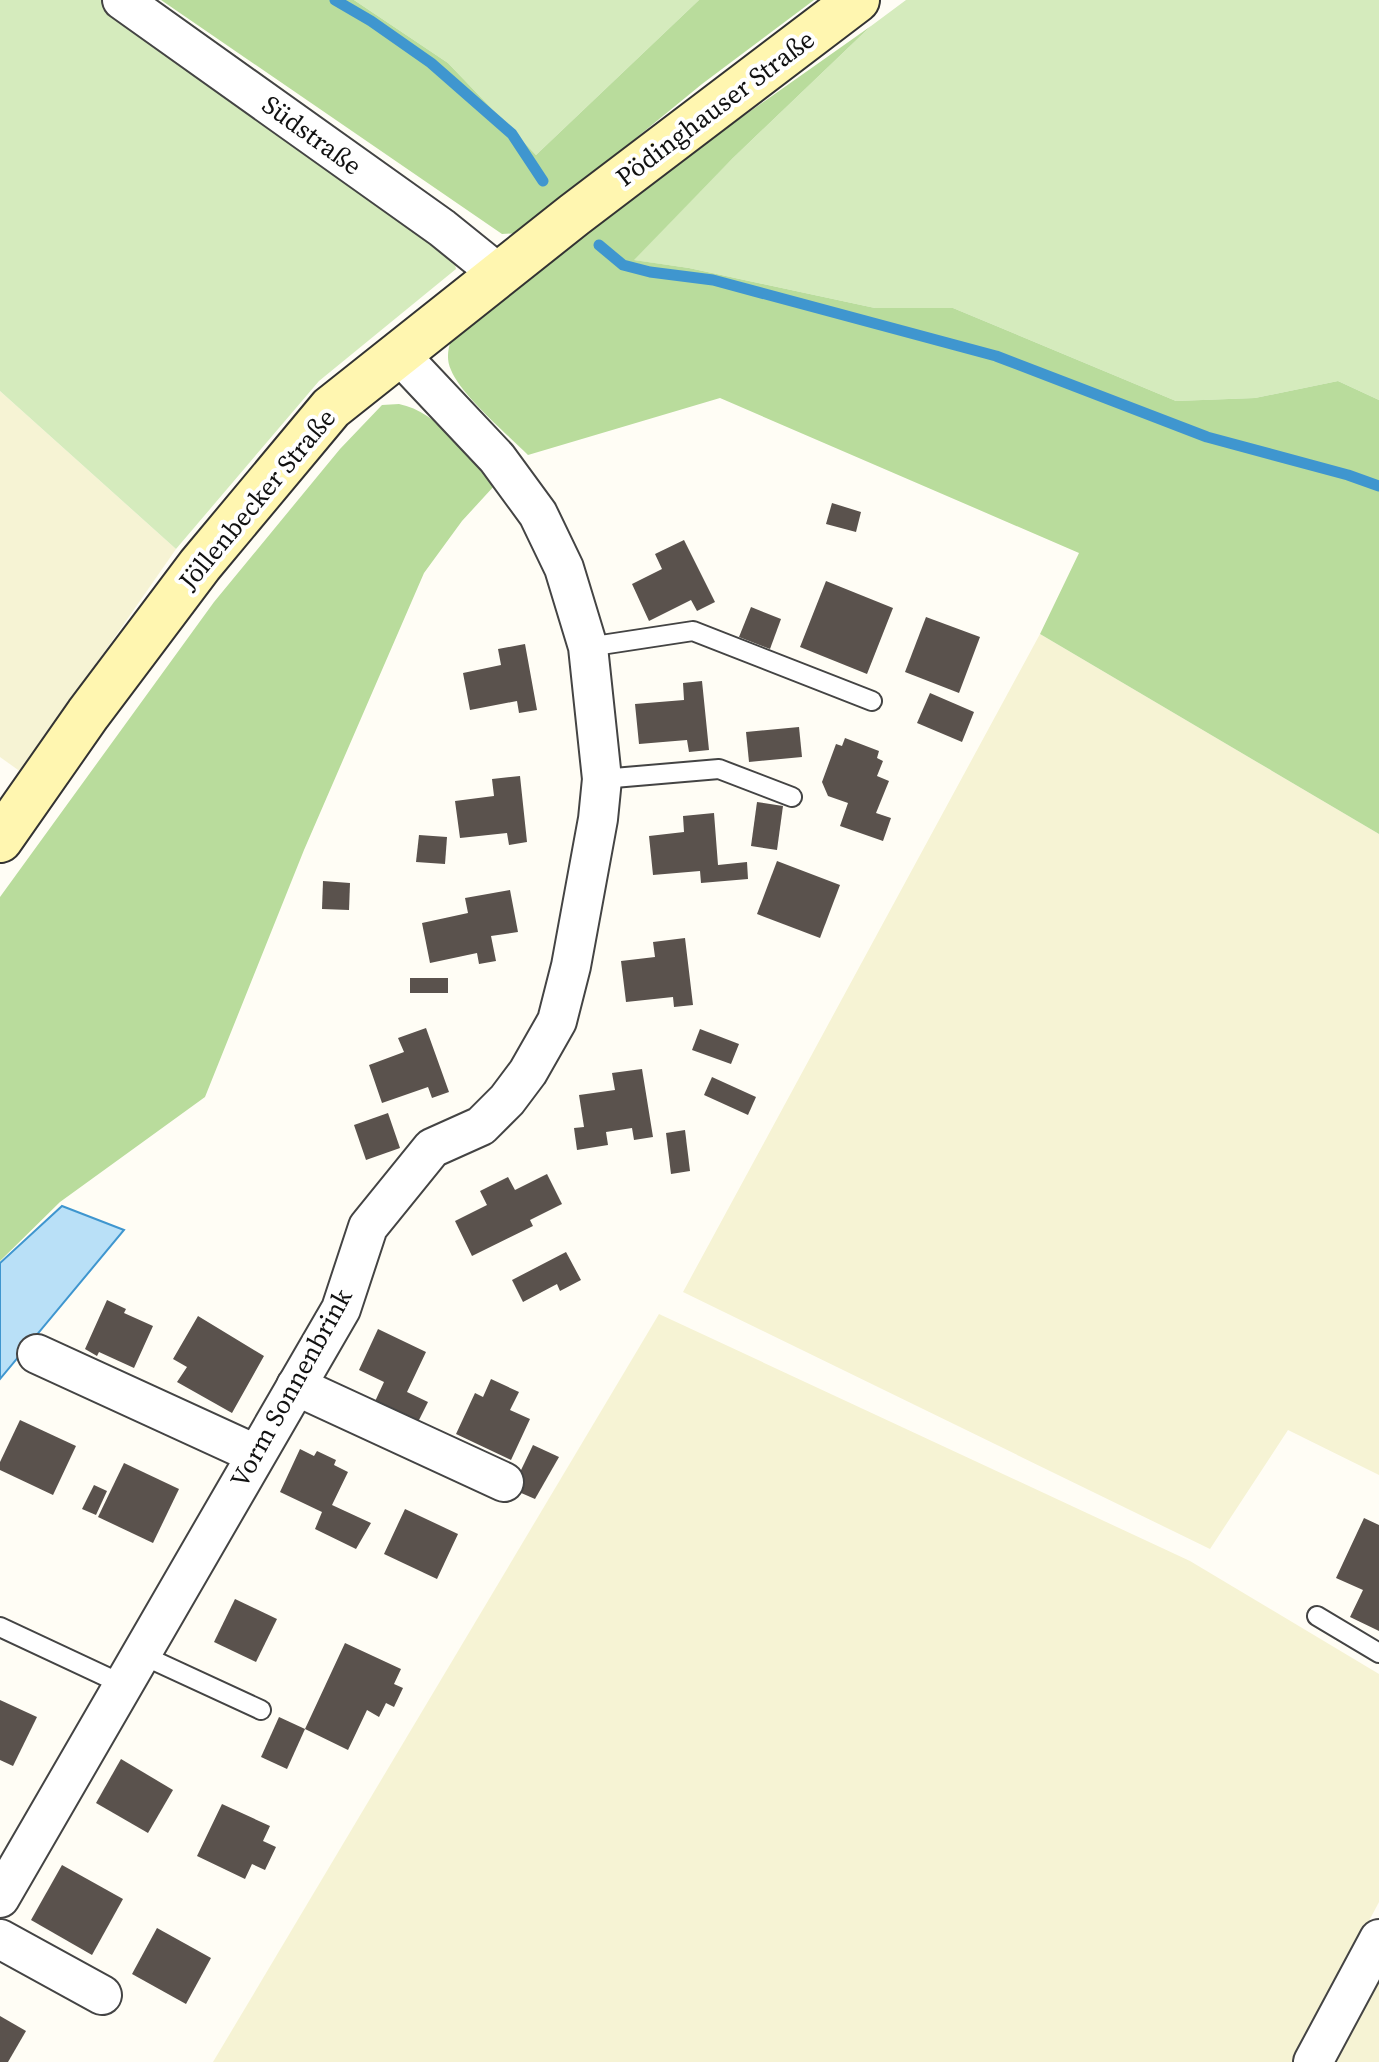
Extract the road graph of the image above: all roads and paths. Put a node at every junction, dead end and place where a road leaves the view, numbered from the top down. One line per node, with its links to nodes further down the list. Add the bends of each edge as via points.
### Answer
1 (122, 0): 4 (street, Südstraße)
2 (857, 0): 3 (main road, Pödinghauser Straße)
3 (574, 215): 4 (main road, Jöllenbecker Straße)
4 (499, 274): 5 (main road, Jöllenbecker Straße)
5 (399, 354): 6 (street, Vorm Sonnenbrink, via 497,458 538,514 564,568); 10 (main road, Jöllenbecker Straße, via 331,408 210,553)
6 (588, 647): 7 (lane, via 693,631); 8 (street, Vorm Sonnenbrink)
7 (872, 701)
8 (602, 779): 9 (lane, via 719,769); 12 (street, Vorm Sonnenbrink, via 557,1021 507,1100 481,1126 432,1148 368,1227 341,1309)
9 (792, 797)
10 (0, 840)
11 (37, 1354): 13 (street)
12 (296, 1386): 13 (street, Vorm Sonnenbrink); 14 (street)
13 (255, 1454): 18 (street, Vorm Sonnenbrink)
14 (504, 1482)
15 (1317, 1616): 17 (lane)
16 (0, 1627): 18 (lane)
17 (1379, 1653)
18 (133, 1670): 19 (lane); 20 (street, Vorm Sonnenbrink)
19 (261, 1710)
20 (0, 1898)
21 (0, 1939): 23 (street)
22 (1379, 1939): 24 (street)
23 (102, 1995)
24 (1313, 2062)

